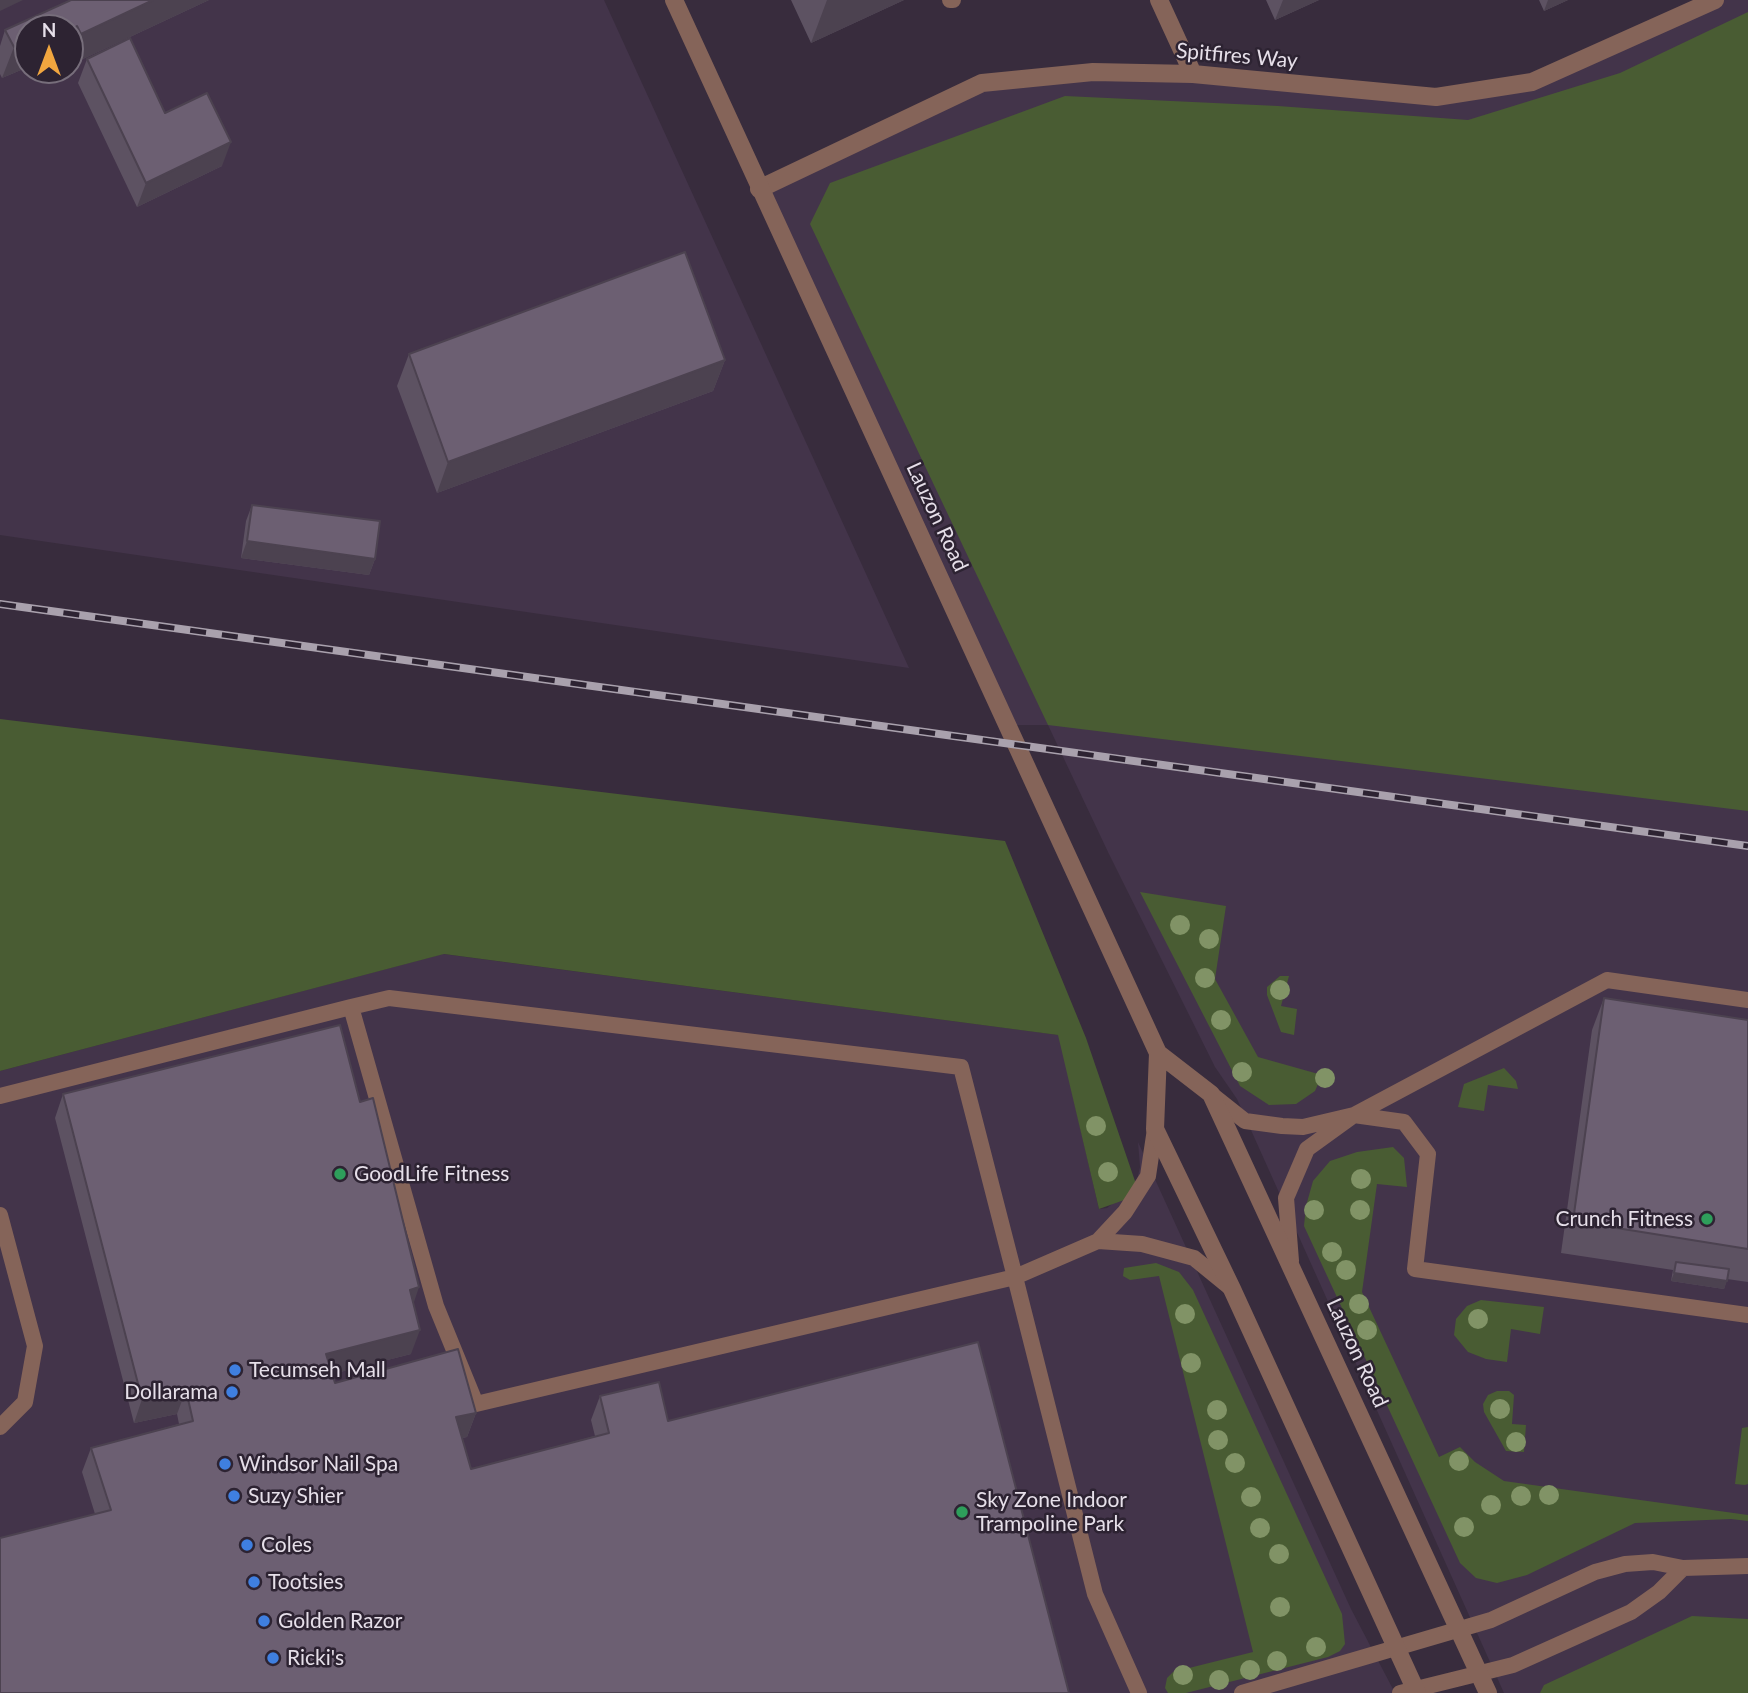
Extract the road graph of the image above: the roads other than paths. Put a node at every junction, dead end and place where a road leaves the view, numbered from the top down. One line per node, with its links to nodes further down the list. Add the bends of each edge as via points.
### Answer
1 (674, 0): 5 (street, Lauzon Road)
2 (1159, 0): 4 (street)
3 (1710, 1): 4 (street, Spitfires Way, via 1532,82 1437,97)
4 (1194, 74): 5 (street, Spitfires Way, via 1093,72 982,83)
5 (760, 189): 8 (street, Lauzon Road)
6 (1748, 1000): 11 (lane, via 1607,980)
7 (351, 1007): 10 (lane); 16 (lane, via 389,998 961,1067); 16 (lane, via 436,1306 476,1404)
8 (1158, 1053): 9 (street, Lauzon Road); 12 (street, Lauzon Road)
9 (1210, 1094): 11 (lane, via 1245,1121 1303,1127); 15 (street, Lauzon Road)
10 (0, 1096)
11 (1354, 1115): 15 (lane, via 1307,1149 1286,1198); 18 (lane, via 1404,1122 1428,1154 1415,1269)
12 (1155, 1129): 14 (lane, via 1148,1176 1125,1212); 17 (street, Lauzon Road)
13 (0, 1215): 19 (lane, via 35,1346 25,1402)
14 (1098, 1241): 16 (lane); 17 (lane, via 1142,1244 1194,1258)
15 (1291, 1267): 24 (street, Lauzon Road)
16 (1015, 1277): 28 (lane, via 1095,1594)
17 (1232, 1289): 25 (street, Lauzon Road)
18 (1748, 1315)
19 (0, 1427)
20 (1748, 1566): 22 (lane)
21 (1683, 1568): 22 (lane); 24 (lane, via 1653,1562 1595,1572 1491,1620); 26 (lane, via 1631,1612 1513,1665)
22 (1726, 1568): 23 (lane)
23 (1748, 1574)
24 (1460, 1629): 25 (lane); 26 (street, Lauzon Road)
25 (1396, 1647): 27 (street, Lauzon Road); 29 (lane)
26 (1480, 1674): 27 (lane); 30 (street, Lauzon Road)
27 (1411, 1692)
28 (1139, 1693)
29 (1242, 1693)
30 (1488, 1693)

